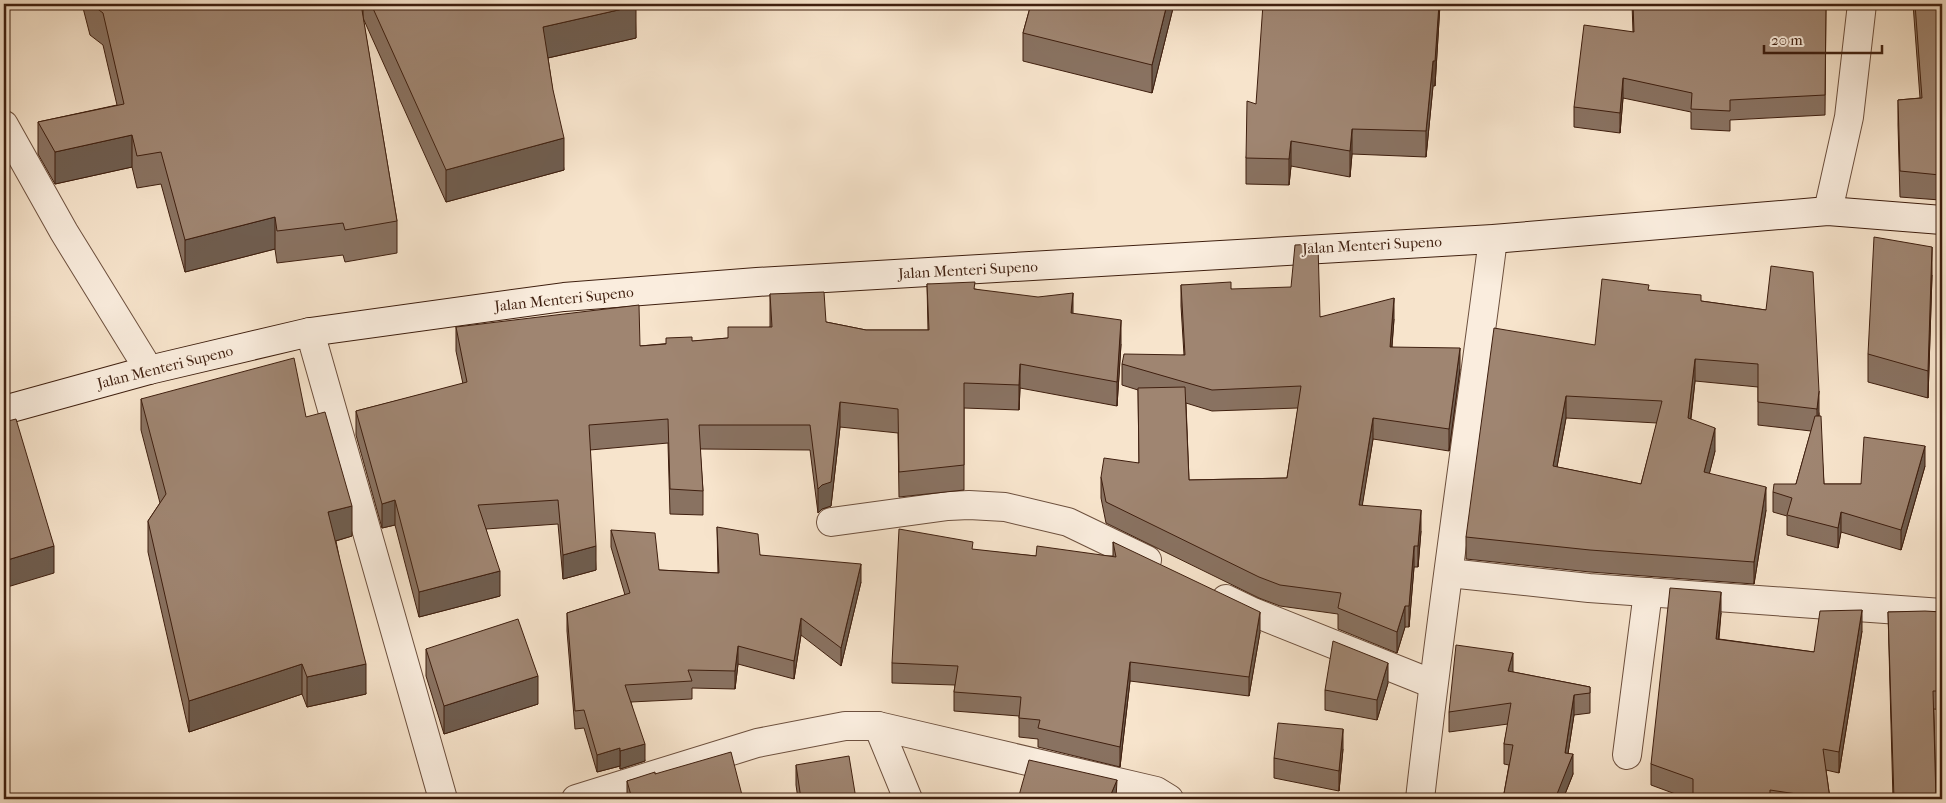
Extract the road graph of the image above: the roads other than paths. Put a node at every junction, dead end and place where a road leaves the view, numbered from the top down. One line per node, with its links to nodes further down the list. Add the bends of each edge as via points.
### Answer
1 (1862, 4): 3 (street, via 1849,117)
2 (4, 125): 7 (street, via 64,232)
3 (1828, 211): 4 (street, Jalan Menteri Supeno); 5 (street, Jalan Menteri Supeno)
4 (1942, 220)
5 (1493, 239): 6 (street, Jalan Menteri Supeno, via 738,283 564,297); 11 (street)
6 (310, 332): 7 (street, Jalan Menteri Supeno); 18 (street)
7 (149, 370): 8 (street, Jalan Menteri Supeno)
8 (4, 410)
9 (831, 522): 10 (street, via 948,506 1005,507 1068,522)
10 (1168, 570)
11 (1450, 573): 13 (street); 15 (street)
12 (1202, 588): 15 (street, via 1253,612)
13 (1648, 592): 14 (street); 17 (street)
14 (1942, 613)
15 (1433, 684): 22 (street)
16 (878, 726): 19 (street, via 845,726 757,743); 20 (street); 21 (street, via 1156,790)
17 (1627, 755)
18 (443, 799)
19 (576, 799)
20 (908, 799)
21 (1169, 799)
22 (1420, 799)

